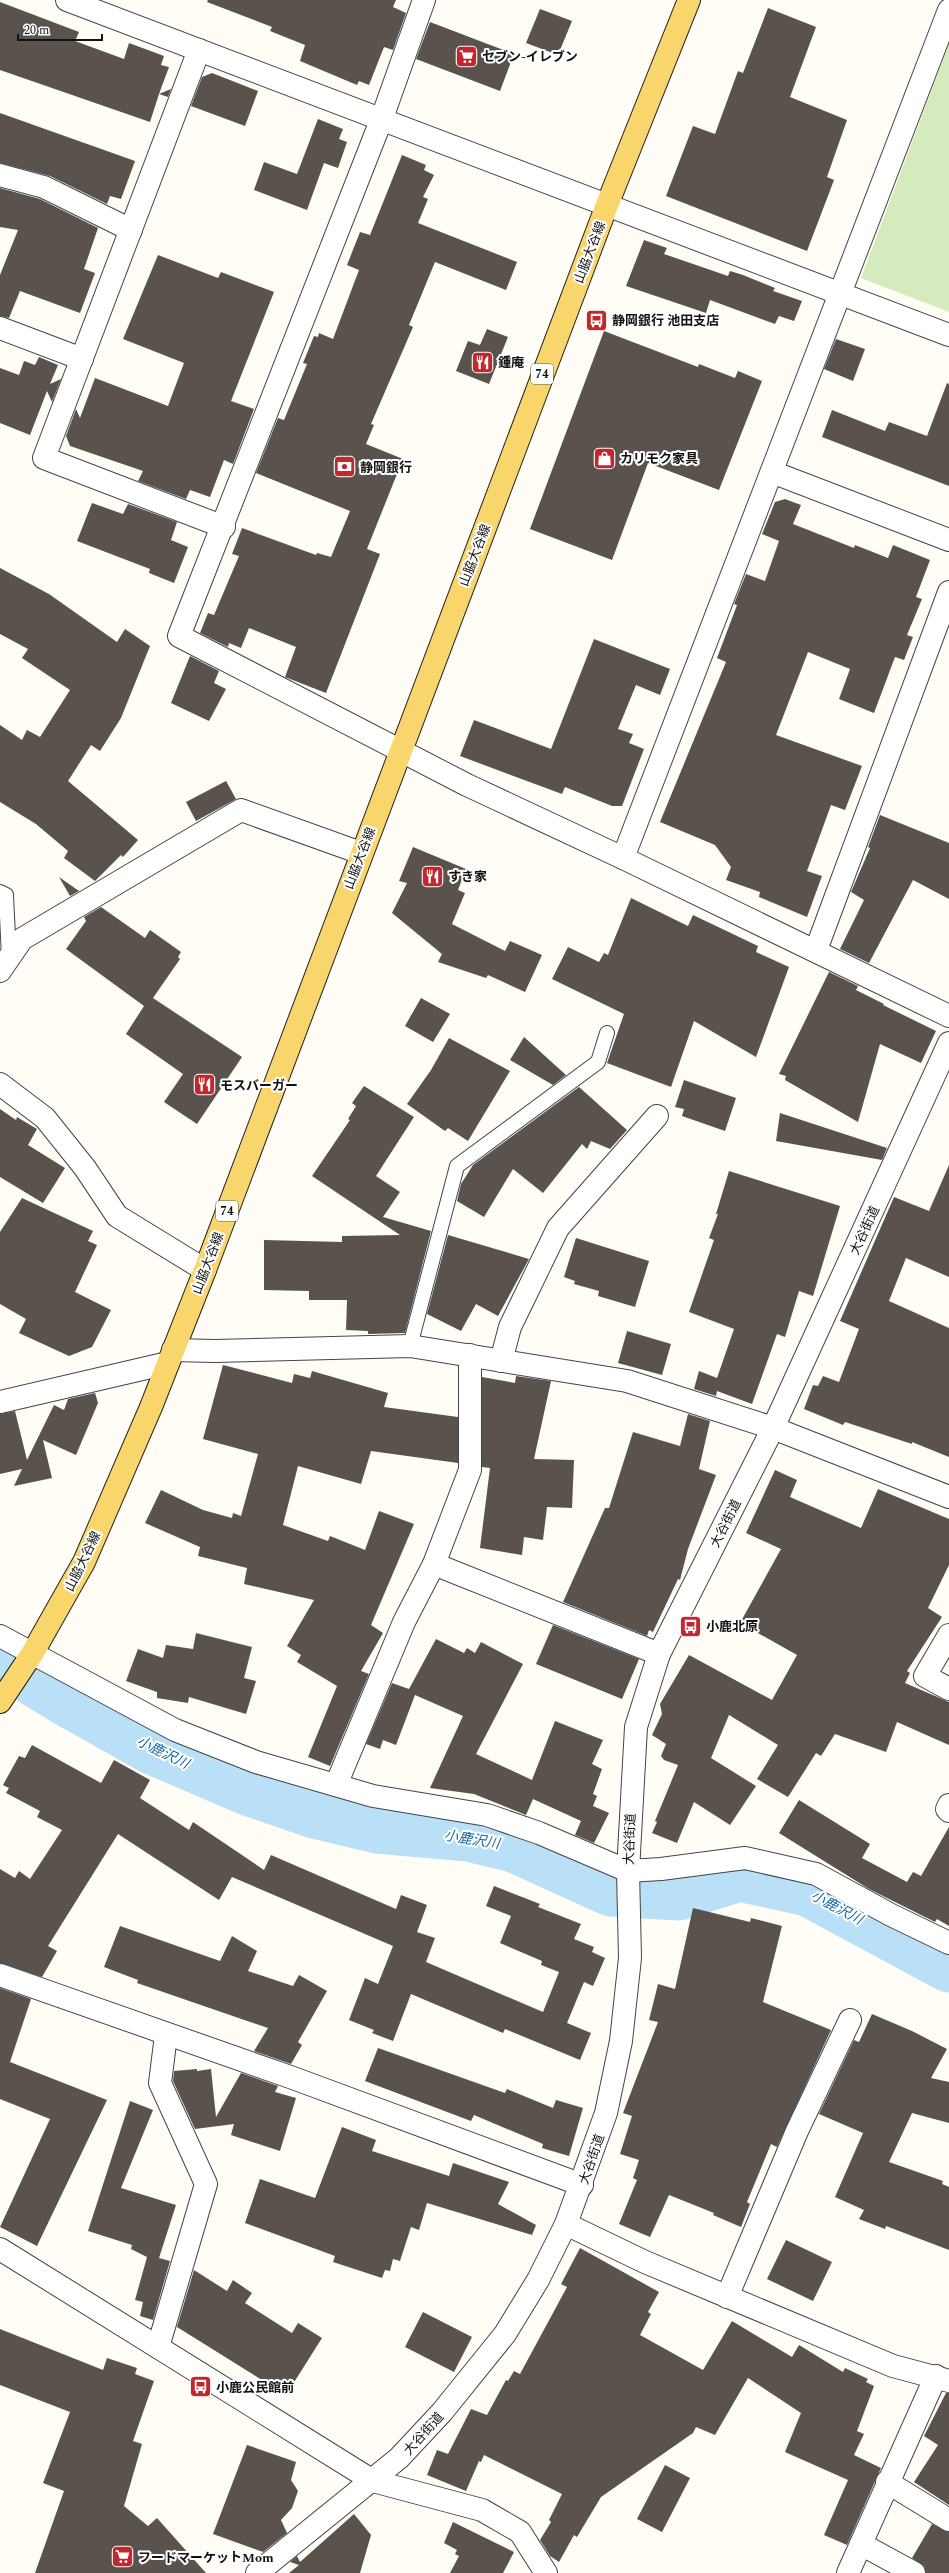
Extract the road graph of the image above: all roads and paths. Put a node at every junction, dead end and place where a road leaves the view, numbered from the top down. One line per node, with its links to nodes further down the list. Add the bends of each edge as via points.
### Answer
1 (67, 0): 5 (street)
2 (424, 0): 6 (street)
3 (688, 0): 8 (main road, 山脇大谷線 / 74)
4 (949, 10): 10 (street)
5 (199, 50): 6 (street); 9 (street)
6 (382, 118): 8 (street); 15 (street)
7 (0, 175): 9 (street, via 44,187)
8 (607, 205): 10 (street); 18 (main road, 山脇大谷線 / 74)
9 (130, 230): 13 (street)
10 (840, 295): 12 (street); 14 (street)
11 (0, 328): 13 (street)
12 (949, 335)
13 (82, 359): 15 (street, via 44,458)
14 (772, 472): 16 (street); 20 (street)
15 (224, 527): 18 (street, via 179,636)
16 (949, 540)
17 (949, 592): 22 (street)
18 (400, 750): 19 (main road, 山脇大谷線 / 74); 20 (street, via 467,785)
19 (361, 853): 23 (street, via 241,810 22,939); 29 (main road, 山脇大谷線 / 74)
20 (623, 858): 22 (street)
21 (0, 892): 23 (lane, via 6,895)
22 (816, 950): 24 (street)
23 (4, 965)
24 (949, 1016)
25 (607, 1033): 30 (lane, via 598,1062 457,1166)
26 (949, 1043): 35 (street, 大谷街道)
27 (0, 1084): 29 (street, via 45,1118 86,1168 117,1216)
28 (657, 1116): 33 (street, via 558,1228 510,1327)
29 (205, 1270): 32 (main road, 山脇大谷線 / 74)
30 (410, 1346): 31 (street); 32 (street, via 215,1351)
31 (470, 1355): 33 (street); 37 (street, via 470,1470)
32 (171, 1356): 34 (street); 41 (main road, 山脇大谷線 / 74, via 84,1562)
33 (501, 1361): 35 (street, via 627,1381)
34 (0, 1402)
35 (773, 1428): 36 (street); 40 (street, 大谷街道)
36 (949, 1497)
37 (434, 1564): 40 (street); 44 (street, via 404,1622)
38 (0, 1636): 41 (street)
39 (949, 1636): 42 (street, via 925,1676)
40 (659, 1654): 47 (street, 大谷街道, via 636,1727)
41 (30, 1657): 43 (main road, 山脇大谷線 / 74); 44 (street, via 175,1730 256,1762)
42 (949, 1690)
43 (4, 1696)
44 (336, 1785): 47 (street, via 373,1796 487,1815 539,1833)
45 (949, 1805): 46 (street)
46 (949, 1810)
47 (628, 1871): 48 (street, via 745,1858 816,1874); 52 (street, 大谷街道, via 630,1958 622,2041 606,2113)
48 (949, 1943)
49 (0, 1975): 51 (street)
50 (850, 2020): 55 (street, via 797,2131)
51 (166, 2035): 52 (street, via 293,2078); 56 (street, via 160,2084 206,2184)
52 (582, 2185): 53 (street, 大谷街道)
53 (566, 2224): 55 (street); 58 (street, 大谷街道, via 538,2280 505,2334 442,2412 399,2458)
54 (0, 2249): 56 (street)
55 (727, 2297): 57 (street, via 893,2366)
56 (158, 2347): 58 (street)
57 (942, 2378): 59 (street)
58 (373, 2481): 62 (street, 大谷街道); 63 (street, via 482,2510 520,2532)
59 (887, 2482): 60 (street); 61 (street)
60 (949, 2520)
61 (861, 2544): 64 (street); 65 (street)
62 (257, 2573)
63 (546, 2573)
64 (848, 2573)
65 (914, 2573)

